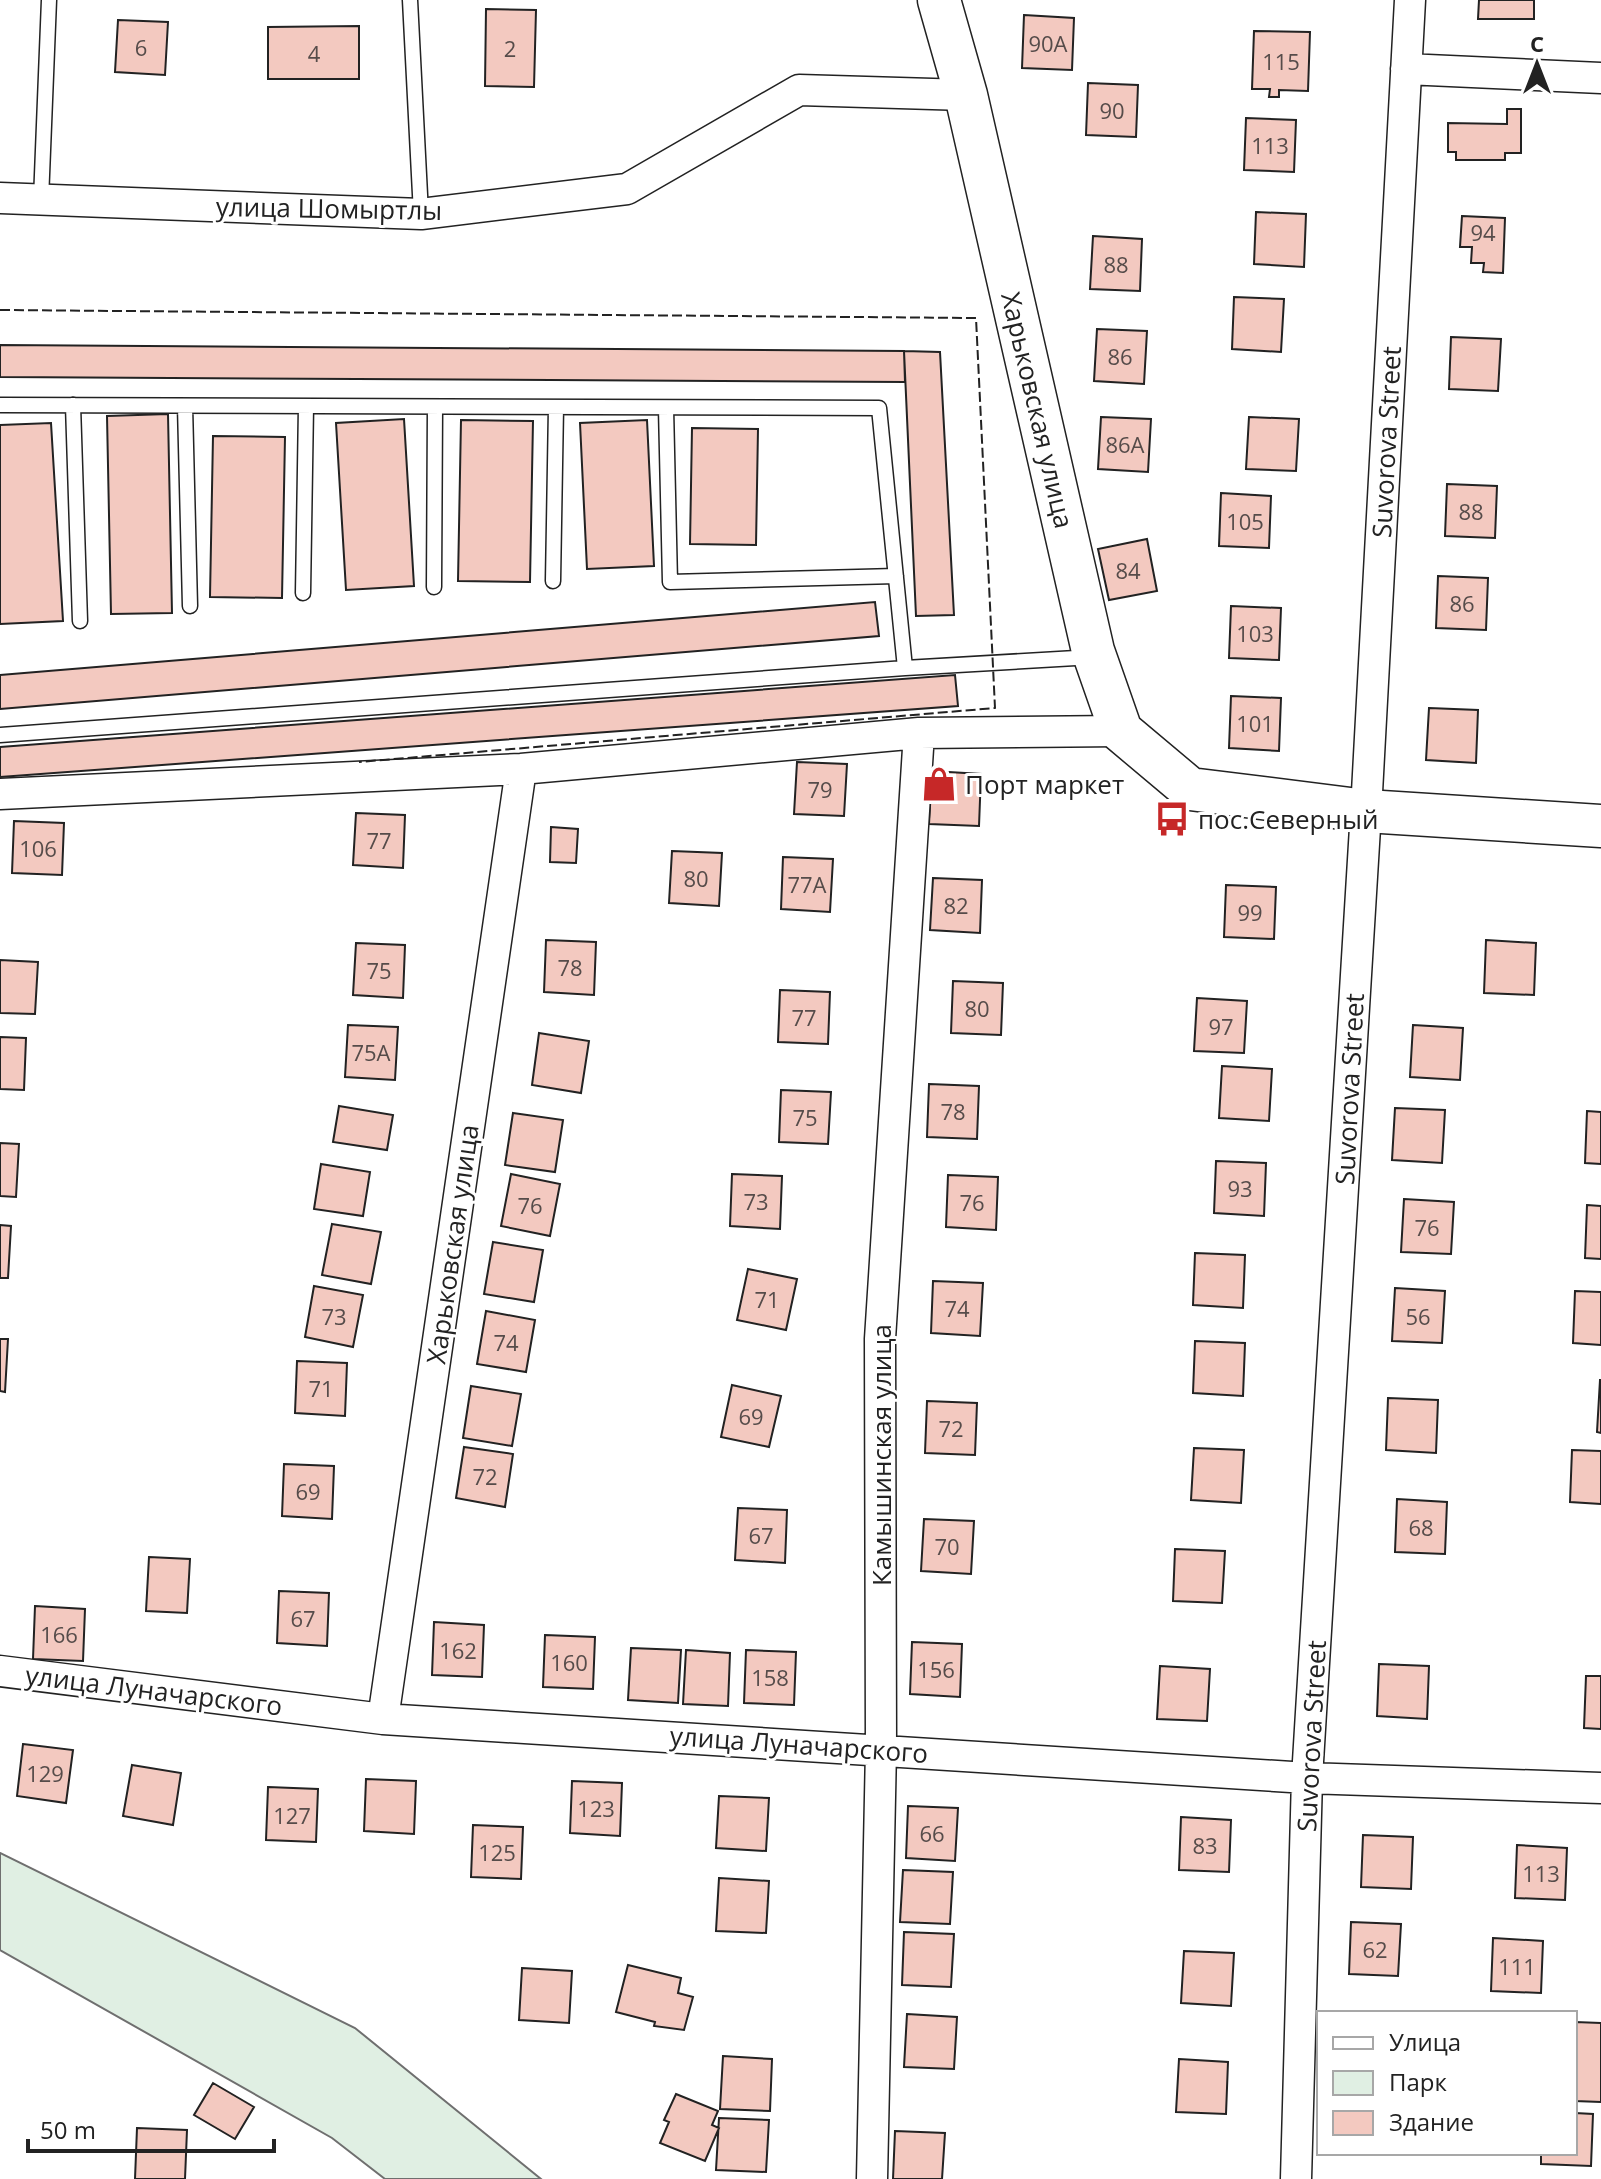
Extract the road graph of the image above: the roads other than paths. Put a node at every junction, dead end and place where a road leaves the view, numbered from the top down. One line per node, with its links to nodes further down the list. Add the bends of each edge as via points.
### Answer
1 (49, 0): 9 (lane)
2 (410, 0): 10 (lane)
3 (939, 0): 7 (street, Харьковская улица)
4 (1410, 0): 5 (street, Suvorova Street)
5 (1406, 69): 6 (street); 31 (street, Suvorova Street)
6 (1601, 78)
7 (966, 95): 10 (street, улица Шомыртлы, via 799,90 627,189); 24 (street, Харьковская улица)
8 (0, 198): 9 (street, улица Шомыртлы)
9 (41, 201): 10 (street, улица Шомыртлы)
10 (421, 214)
11 (0, 405): 12 (lane)
12 (73, 405): 13 (lane); 23 (lane)
13 (185, 406): 14 (lane); 22 (lane)
14 (306, 406): 15 (lane); 21 (lane)
15 (435, 407): 16 (lane); 20 (lane)
16 (556, 407): 17 (lane); 19 (lane)
17 (666, 408): 18 (lane, via 879,408); 18 (lane, via 670,582)
18 (896, 576): 25 (lane)
19 (553, 581)
20 (434, 587)
21 (303, 593)
22 (190, 606)
23 (80, 621)
24 (1096, 657): 25 (lane); 26 (street, Харьковская улица)
25 (905, 668): 28 (lane)
26 (1121, 731): 27 (street); 31 (street, via 1190,789)
27 (919, 733): 29 (street); 35 (street, Камышинская улица, via 880,1339)
28 (0, 735)
29 (521, 769): 30 (street); 34 (street, Харьковская улица)
30 (0, 794)
31 (1366, 811): 32 (street); 36 (street, Suvorova Street)
32 (1601, 826)
33 (0, 1671): 34 (street, улица Луначарского)
34 (383, 1719): 35 (street, улица Луначарского)
35 (881, 1749): 36 (street, улица Луначарского); 38 (street, Камышинская улица)
36 (1307, 1778): 37 (street, улица Луначарского); 39 (street, Suvorova Street)
37 (1601, 1788)
38 (872, 2179)
39 (1296, 2179)

